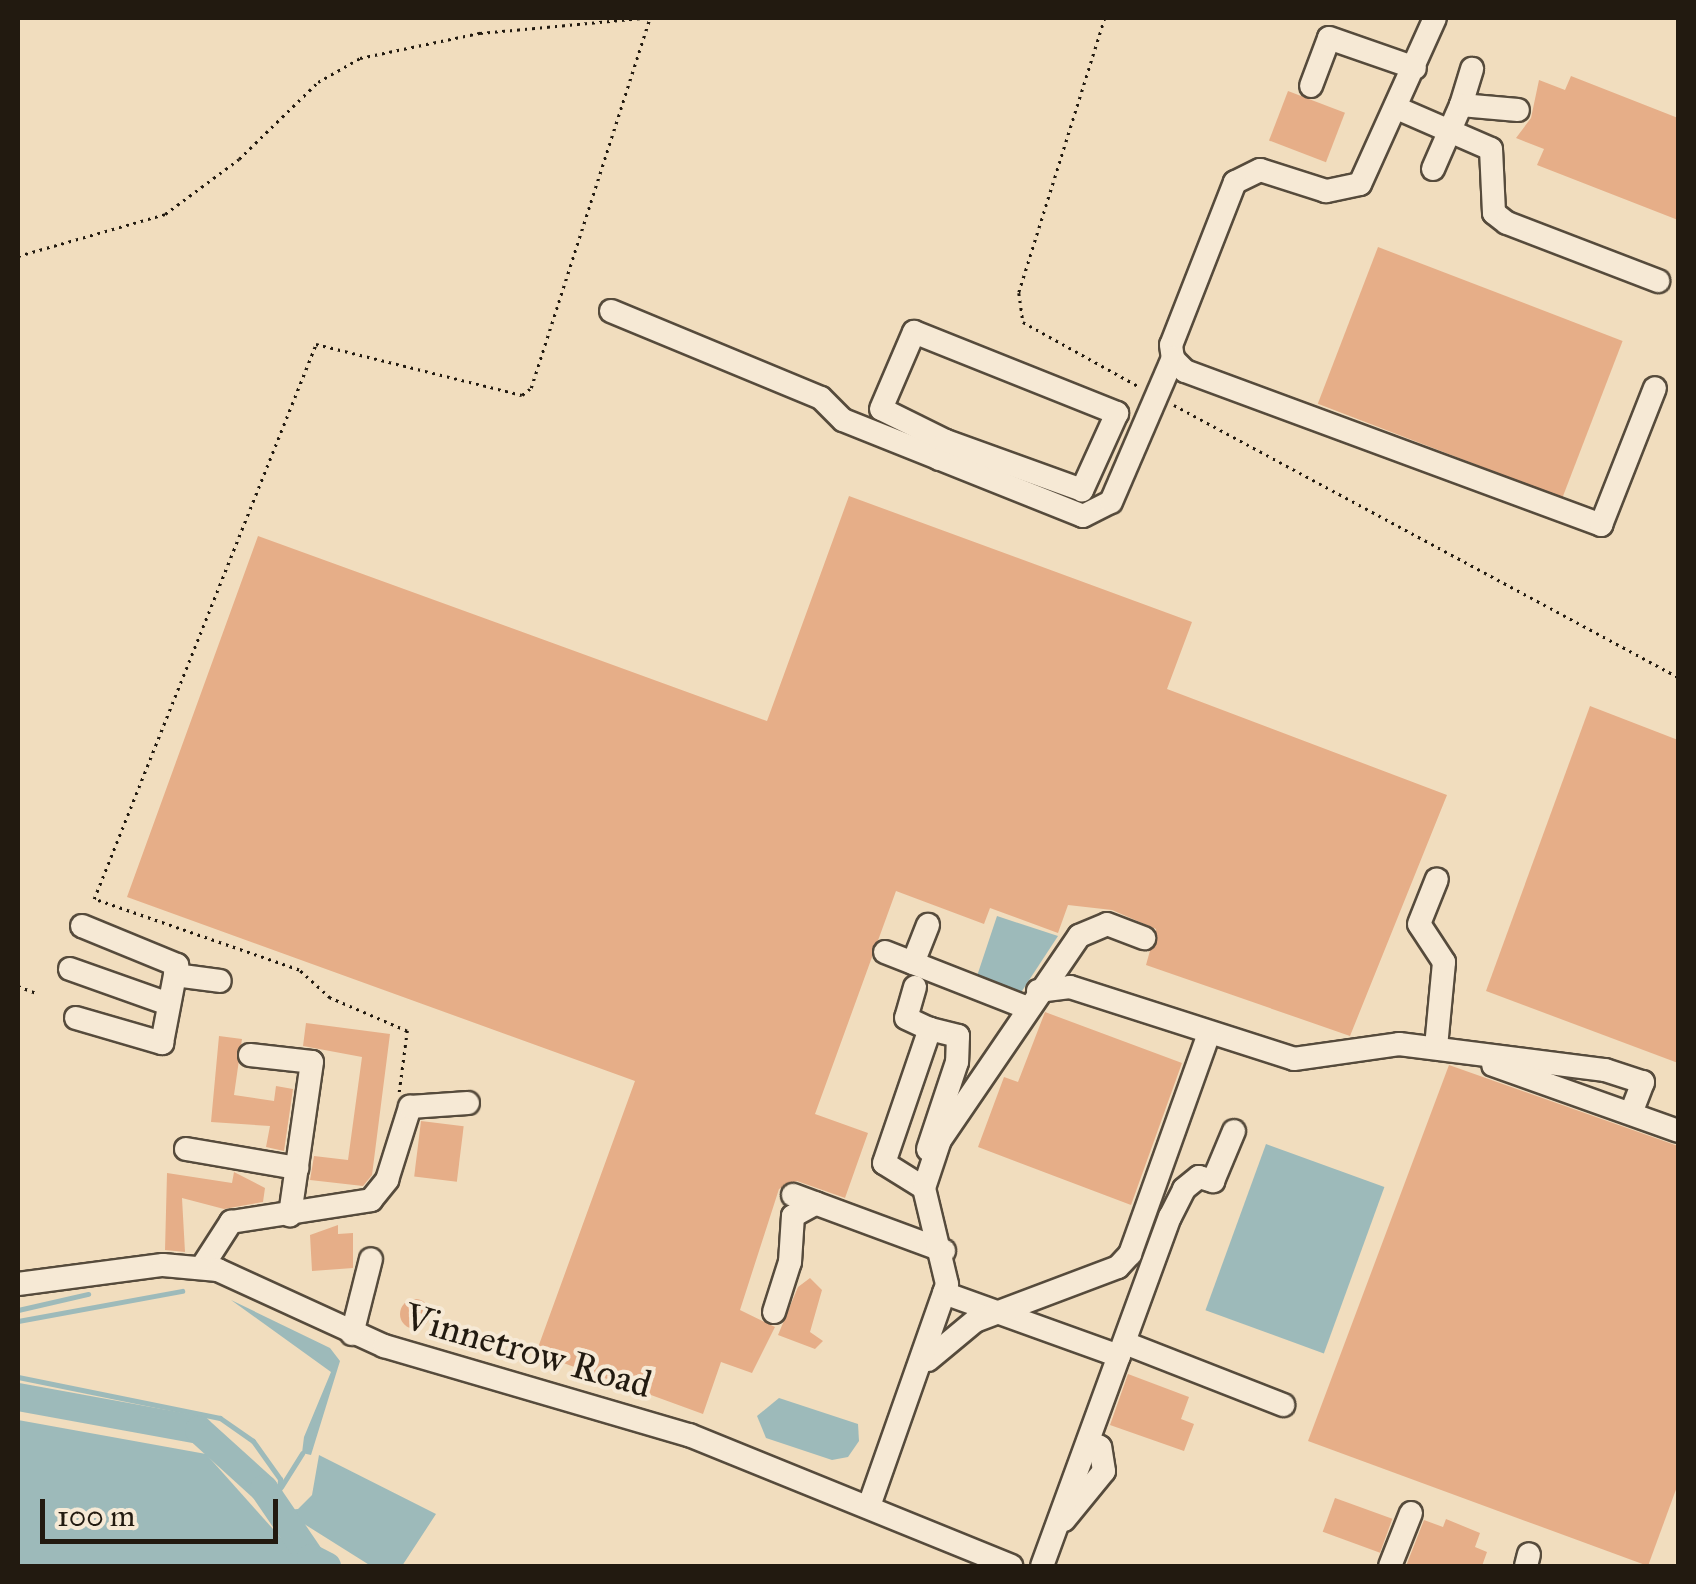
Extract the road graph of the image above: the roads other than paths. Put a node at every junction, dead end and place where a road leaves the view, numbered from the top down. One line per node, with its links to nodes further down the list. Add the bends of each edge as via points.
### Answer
1 (1435, 18): 2 (street)
2 (1414, 68): 4 (street, via 1329,38); 6 (street)
3 (1472, 69): 5 (street)
4 (1310, 86)
5 (1461, 104): 7 (street); 8 (street)
6 (1398, 109): 8 (street); 12 (street, via 1360,184 1326,192 1260,170 1235,182)
7 (1518, 110)
8 (1447, 127): 9 (street); 10 (street, via 1490,149 1494,213 1507,223)
9 (1432, 169)
10 (1658, 281)
11 (611, 312): 14 (street, via 821,398 843,420)
12 (1173, 358): 13 (street, via 1185,372 1600,525); 15 (street, via 1106,508 1083,516 1038,511)
13 (1655, 388)
14 (943, 450): 15 (street); 15 (street, via 881,411 914,332 1116,409 1085,489)
15 (1014, 478)
16 (1437, 879): 31 (street, via 1419,924 1444,962)
17 (928, 925): 21 (street)
18 (82, 926): 23 (street, via 177,965)
19 (1144, 938): 26 (street, via 1092,925)
20 (885, 952): 21 (street)
21 (913, 963): 26 (street)
22 (70, 969): 27 (street)
23 (174, 975): 24 (street); 27 (street)
24 (220, 981)
25 (916, 987): 29 (street, via 906,1018)
26 (1033, 1000): 30 (street, via 1070,987); 39 (street)
27 (169, 1004): 28 (street, via 162,1043)
28 (76, 1018)
29 (930, 1029): 39 (street, via 958,1036 958,1062 927,1141); 39 (street, via 884,1163)
30 (1209, 1034): 31 (street, via 1294,1059 1399,1044); 49 (street, via 1130,1254 1118,1267)
31 (1442, 1048): 34 (street); 34 (street, via 1643,1082)
32 (250, 1055): 38 (street, via 312,1062)
33 (468, 1103): 42 (street, via 410,1107 399,1123 387,1180 371,1200)
34 (1631, 1114): 36 (street)
35 (1234, 1131): 51 (street, via 1213,1180 1199,1177 1184,1189)
36 (1678, 1132)
37 (186, 1149): 38 (street)
38 (297, 1168): 42 (street)
39 (926, 1177): 43 (street)
40 (793, 1195): 41 (street)
41 (816, 1204): 43 (street); 48 (street, via 793,1216 790,1262)
42 (290, 1214): 45 (street, via 231,1222)
43 (944, 1250): 47 (street)
44 (371, 1259): 50 (street)
45 (202, 1267): 46 (street, Vinnetrow Road); 50 (street, Vinnetrow Road, via 264,1286)
46 (18, 1284)
47 (944, 1293): 49 (street); 52 (street)
48 (774, 1312)
49 (996, 1313): 51 (street); 52 (street, via 943,1343)
50 (352, 1334): 54 (street, Vinnetrow Road, via 689,1435)
51 (1122, 1350): 53 (street); 57 (street, via 1088,1442 1100,1447 1104,1471 1058,1526)
52 (920, 1369): 54 (street)
53 (1283, 1404)
54 (868, 1506): 56 (street, Vinnetrow Road)
55 (1410, 1513): 58 (street)
56 (1011, 1566)
57 (1042, 1566)
58 (1390, 1566)

